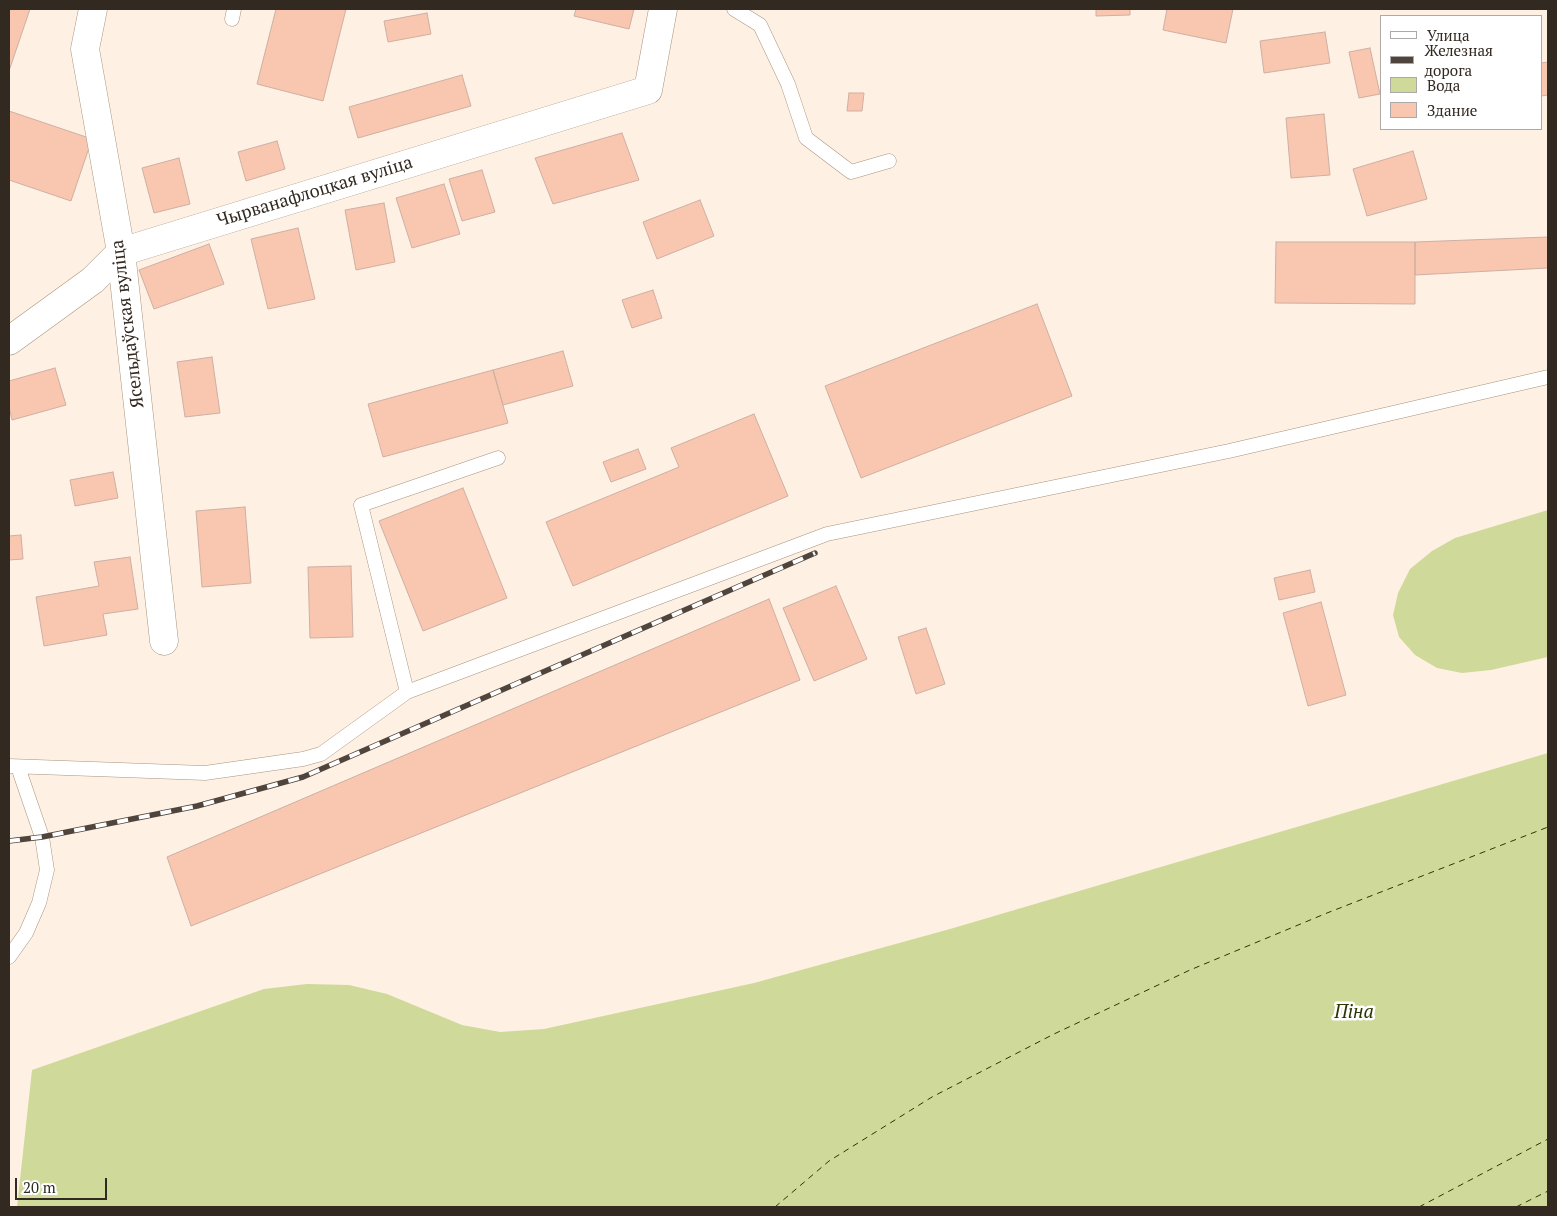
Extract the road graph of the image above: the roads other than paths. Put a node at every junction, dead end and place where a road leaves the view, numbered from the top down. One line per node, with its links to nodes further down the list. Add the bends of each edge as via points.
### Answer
1 (93, 9): 5 (street, Ясельдаўская вуліца, via 86,49)
2 (663, 9): 5 (street, Чырванафлоцкая вуліца, via 648,90)
3 (734, 9): 4 (lane, via 760,25 788,84 806,138 851,172)
4 (889, 161)
5 (121, 252): 6 (street, Чырванафлоцкая вуліца, via 93,280); 9 (street, Ясельдаўская вуліца)
6 (9, 342)
7 (1548, 377): 10 (lane, via 1229,451 827,534)
8 (498, 458): 10 (lane, via 361,505)
9 (164, 641)
10 (407, 692): 11 (lane, via 321,754 303,759 205,773)
11 (14, 766): 12 (lane, via 42,837 46,870 26,933)
12 (9, 957)

